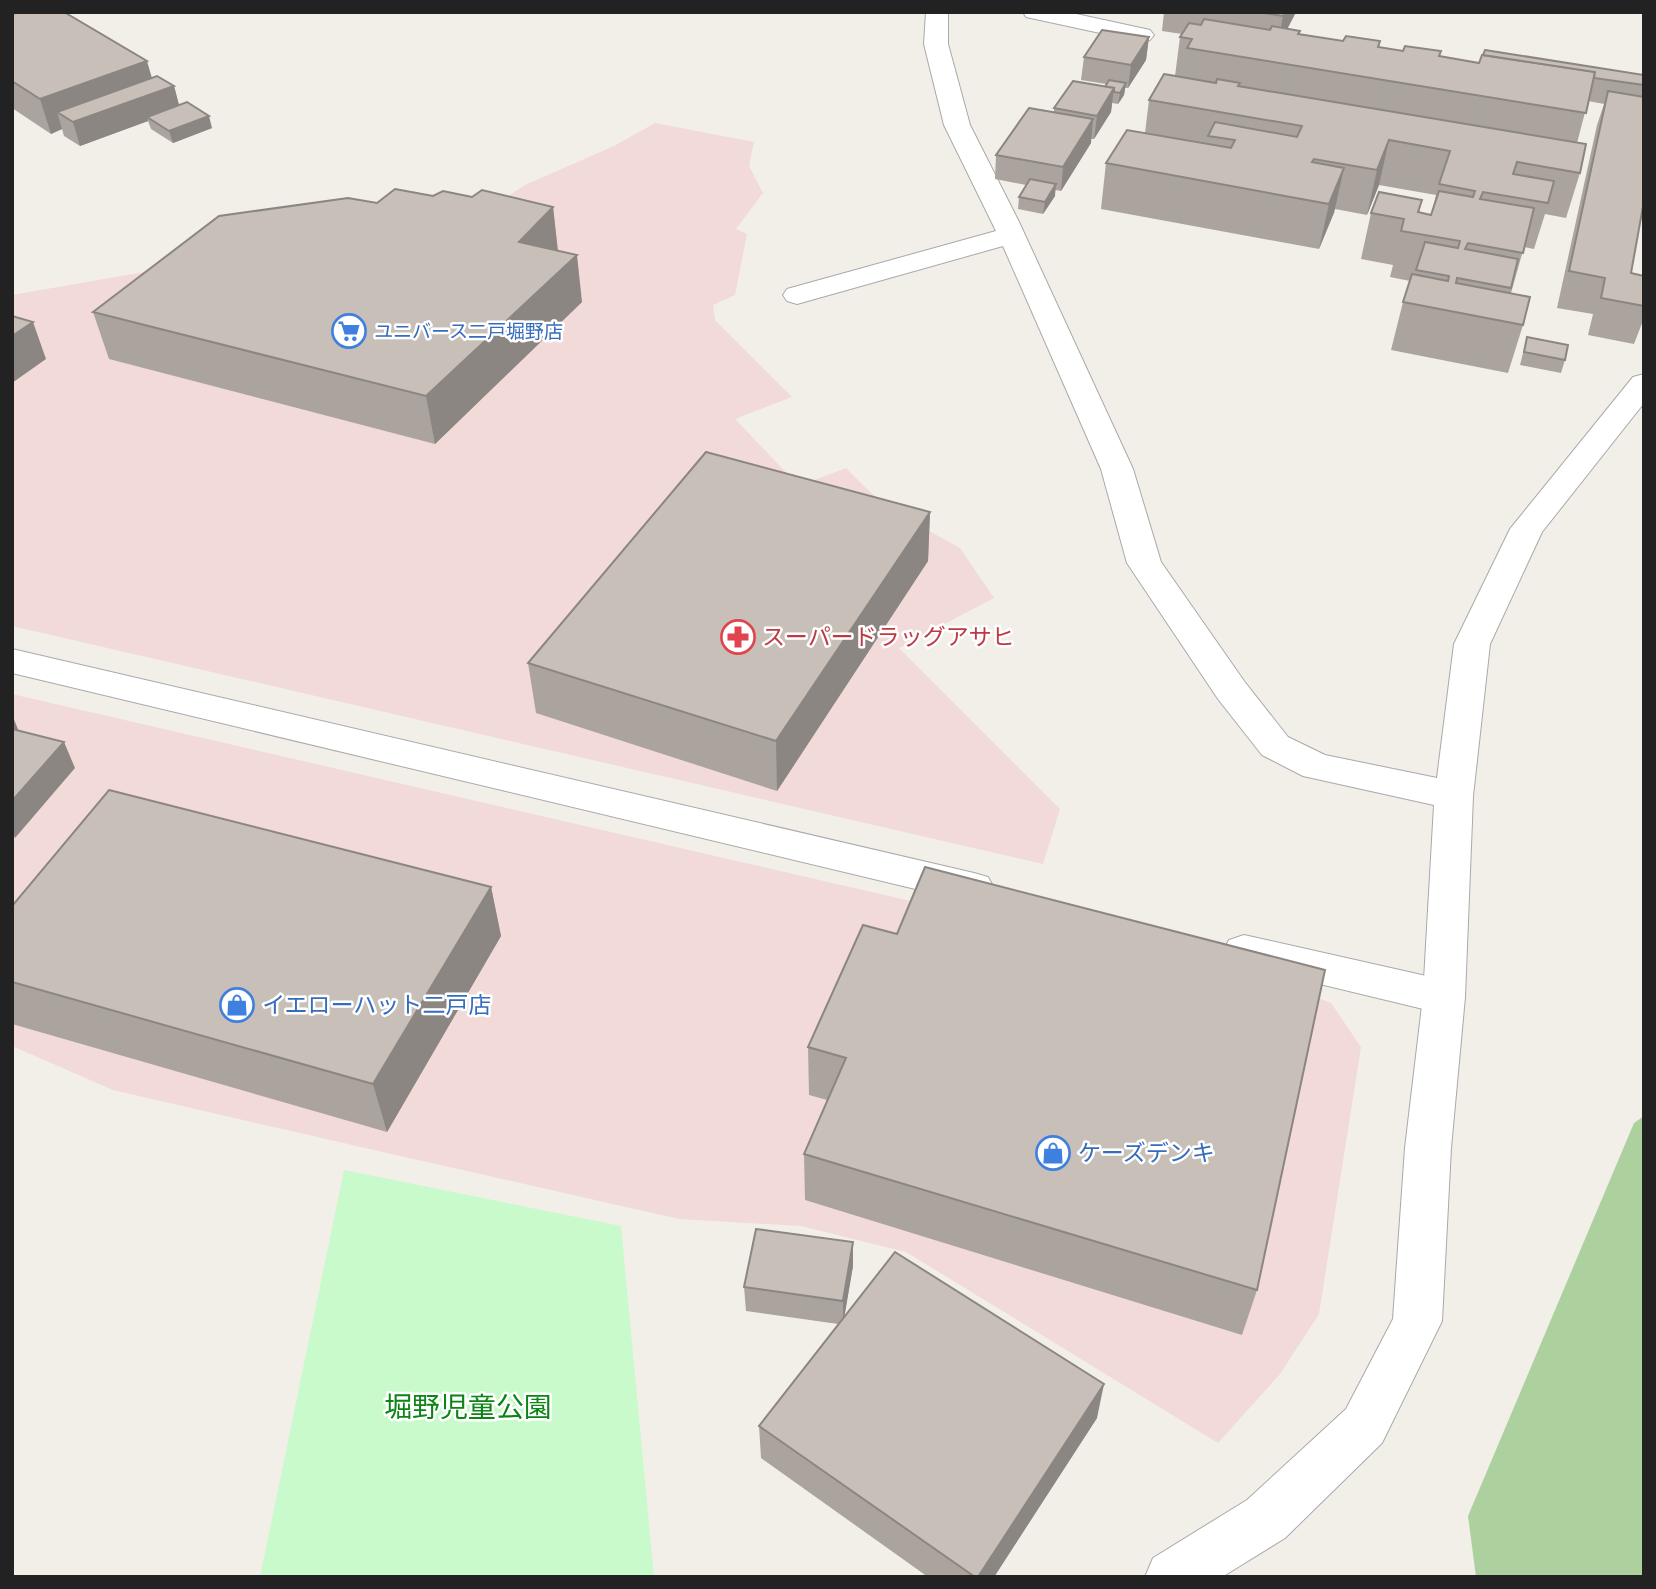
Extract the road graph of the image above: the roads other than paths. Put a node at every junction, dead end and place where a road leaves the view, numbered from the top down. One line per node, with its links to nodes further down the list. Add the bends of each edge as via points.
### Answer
1 (937, 12): 4 (street, via 936,44 957,125)
2 (1034, 12): 3 (street)
3 (1142, 35)
4 (1012, 235): 5 (street); 8 (street, via 1117,469 1144,563 1275,746 1316,766)
5 (797, 295)
6 (1644, 383): 8 (street, via 1527,529 1472,644)
7 (12, 661): 9 (street)
8 (1454, 796): 11 (street)
9 (1003, 894)
10 (1203, 941): 11 (street)
11 (1444, 998): 12 (street, via 1428,1148 1418,1321 1364,1426 1266,1519)
12 (1172, 1577)

